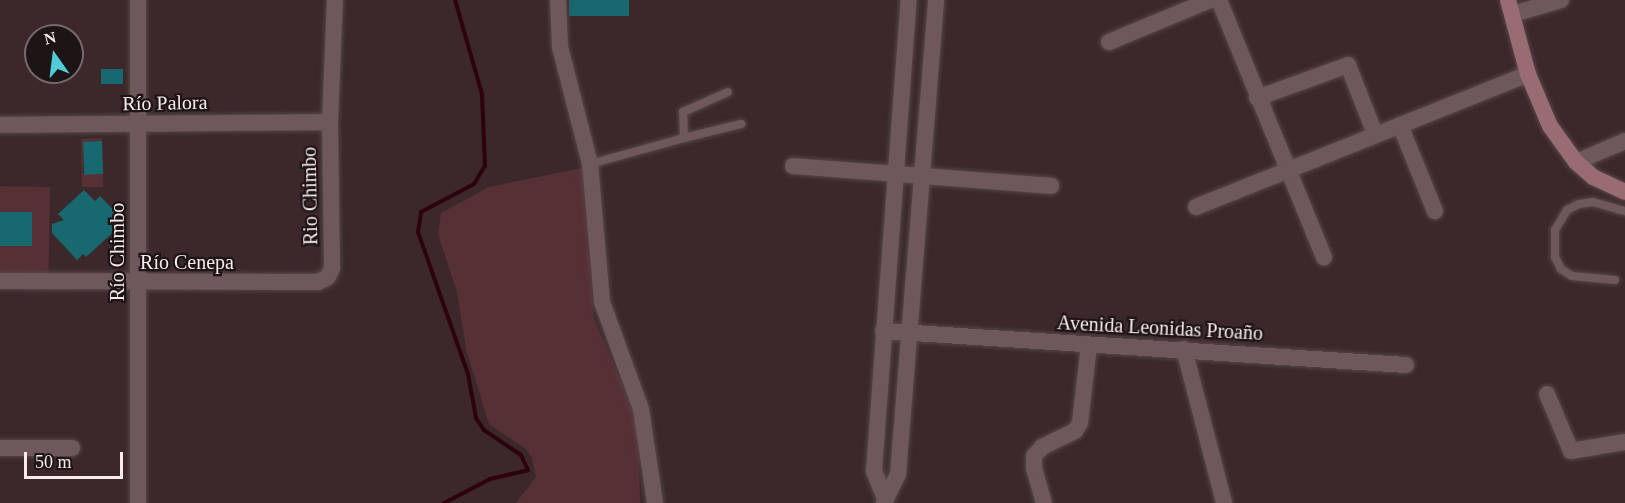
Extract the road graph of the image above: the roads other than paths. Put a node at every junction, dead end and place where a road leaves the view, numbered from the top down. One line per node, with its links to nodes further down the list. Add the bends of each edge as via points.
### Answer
1 (138, 0): 15 (street, Río Chimbo)
2 (335, 0): 14 (street, Rio Chimbo)
3 (558, 0): 23 (street, via 560,47)
4 (909, 0): 26 (street)
5 (936, 0): 27 (street)
6 (1210, 0): 10 (street)
7 (1219, 0): 13 (street)
8 (1561, 0): 9 (street)
9 (1511, 7): 11 (main road)
10 (1109, 42)
11 (1528, 74): 18 (street); 22 (main road, via 1550,126)
12 (728, 92): 20 (lane, via 683,112)
13 (1257, 98): 19 (street, via 1348,65); 25 (street)
14 (330, 122): 15 (street, Río Palora); 34 (street, Rio Chimbo)
15 (138, 124): 17 (street, Río Palora); 37 (street, Río Chimbo)
16 (741, 124): 20 (lane)
17 (0, 125)
18 (1400, 125): 19 (street); 31 (street)
19 (1375, 134): 25 (street)
20 (684, 138): 23 (lane)
21 (1625, 141): 22 (street)
22 (1576, 162): 29 (main road, via 1593,177)
23 (590, 164): 49 (street, via 602,302 641,409)
24 (793, 166): 26 (street)
25 (1288, 167): 30 (street); 33 (street)
26 (894, 174): 27 (street); 38 (street)
27 (922, 176): 28 (street); 39 (street)
28 (1052, 186)
29 (1625, 192)
30 (1196, 207)
31 (1435, 211)
32 (1625, 211): 35 (lane, via 1593,202 1579,204 1567,210 1555,230 1555,257 1561,269 1572,276)
33 (1324, 257)
34 (332, 268): 37 (street, Río Cenepa, via 318,282)
35 (1615, 280)
36 (0, 281): 37 (street, Río Cenepa)
37 (139, 283): 48 (street, Río Chimbo)
38 (882, 331): 39 (street, Avenida Leonidas Proaño); 47 (street, via 874,471)
39 (911, 333): 40 (street, Avenida Leonidas Proaño); 47 (street, via 898,474)
40 (1089, 345): 41 (street, Avenida Leonidas Proaño); 50 (street, via 1080,423 1075,431 1042,447 1034,456)
41 (1184, 350): 42 (street, Avenida Leonidas Proaño); 51 (street)
42 (1406, 365)
43 (1547, 394): 44 (street, via 1571,451)
44 (1625, 442)
45 (0, 448): 46 (street)
46 (72, 448)
47 (884, 499)
48 (138, 503)
49 (655, 503)
50 (1044, 503)
51 (1224, 503)

